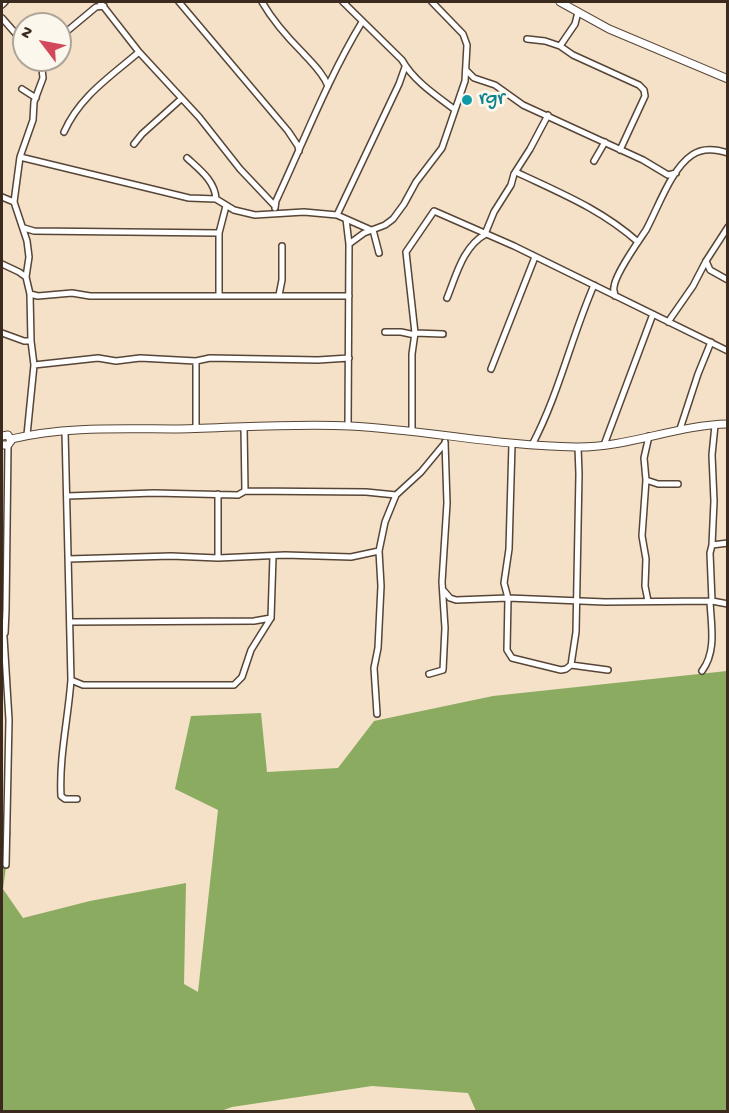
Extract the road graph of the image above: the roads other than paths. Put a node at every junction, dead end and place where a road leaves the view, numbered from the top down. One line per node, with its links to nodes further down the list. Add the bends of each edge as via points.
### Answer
1 (5, 2): 8 (street)
2 (179, 2): 37 (street, via 288,131)
3 (262, 2): 23 (street, via 270,17)
4 (343, 2): 12 (street)
5 (432, 2): 20 (street, via 466,39)
6 (560, 2): 9 (street)
7 (102, 4): 14 (street); 18 (street)
8 (2, 5)
9 (578, 12): 10 (street); 13 (street)
10 (587, 17): 13 (street); 25 (street)
11 (2, 18): 15 (street)
12 (362, 22): 19 (street); 23 (street)
13 (575, 24): 17 (street)
14 (72, 27)
15 (12, 29)
16 (527, 39): 17 (street)
17 (560, 46): 36 (street, via 644,90 645,96)
18 (139, 52): 30 (street); 33 (street, via 80,104)
19 (405, 67): 22 (street); 27 (street)
20 (466, 70): 24 (street); 26 (street)
21 (42, 72): 29 (street)
22 (415, 77): 27 (street); 31 (street)
23 (328, 78): 37 (street)
24 (474, 78): 26 (street); 32 (street, via 495,85 523,105)
25 (728, 79)
26 (465, 81): 31 (street)
27 (399, 84): 52 (street)
28 (22, 89): 29 (street)
29 (36, 98): 39 (street)
30 (181, 99): 35 (street); 49 (street)
31 (454, 108): 56 (street, via 436,159 393,219)
32 (548, 115): 34 (street); 42 (street)
33 (64, 132)
34 (605, 142): 36 (street); 41 (street)
35 (134, 144)
36 (620, 150): 44 (street)
37 (299, 153): 49 (street)
38 (728, 153): 43 (street, via 700,151)
39 (20, 157): 47 (street, via 189,198); 48 (street)
40 (187, 158): 47 (street, via 204,174)
41 (594, 161)
42 (516, 171): 58 (street); 59 (street, via 603,215)
43 (676, 173): 44 (street); 45 (street)
44 (668, 175): 45 (street)
45 (671, 182): 59 (street)
46 (2, 197): 48 (street)
47 (216, 199): 50 (street)
48 (15, 202): 55 (street)
49 (274, 205): 51 (street)
50 (226, 206): 51 (street, via 255,215); 57 (street)
51 (276, 213): 52 (street)
52 (337, 215): 53 (street)
53 (346, 219): 56 (street); 60 (street)
54 (728, 227): 64 (street)
55 (24, 228): 57 (street); 68 (street, via 28,249)
56 (372, 230): 60 (street); 62 (street)
57 (219, 233): 74 (street)
58 (488, 233): 63 (street); 78 (street, via 471,246); 83 (street, via 434,211 406,252)
59 (638, 242): 71 (street)
60 (349, 244): 76 (street)
61 (282, 246): 75 (street)
62 (380, 253)
63 (535, 257): 70 (street); 91 (street)
64 (706, 261): 66 (street); 67 (street)
65 (2, 264): 68 (street)
66 (710, 270): 67 (street); 69 (street)
67 (701, 273): 80 (street)
68 (26, 277): 73 (street)
69 (728, 280)
70 (594, 285): 72 (street); 106 (street)
71 (614, 286): 72 (street); 77 (street)
72 (604, 290): 77 (street)
73 (30, 294): 74 (street); 85 (street)
74 (219, 295): 75 (street)
75 (279, 295): 76 (street)
76 (349, 296): 88 (street)
77 (615, 296): 79 (street)
78 (447, 298)
79 (653, 314): 80 (street); 107 (street)
80 (668, 322): 86 (street)
81 (385, 332): 83 (street)
82 (2, 333): 85 (street)
83 (415, 334): 84 (street); 98 (street)
84 (443, 334)
85 (31, 341): 90 (street)
86 (711, 342): 87 (street); 97 (street)
87 (728, 351)
88 (349, 358): 89 (street); 94 (street)
89 (196, 361): 90 (street, via 140,358 116,362 98,358); 96 (street)
90 (34, 365): 100 (street)
91 (490, 369)
92 (728, 424): 93 (street)
93 (715, 425): 97 (street); 117 (street)
94 (348, 426): 95 (street); 98 (street)
95 (244, 427): 96 (street); 111 (street)
96 (196, 429): 99 (street)
97 (680, 429): 102 (street)
98 (412, 430): 103 (street)
99 (65, 431): 100 (street); 114 (street)
100 (27, 435): 104 (street)
101 (2, 436): 104 (street, via 8,435)
102 (649, 436): 107 (street); 109 (street, via 644,459)
103 (446, 439): 105 (street); 113 (street, via 421,472); 122 (street)
104 (5, 444): 115 (street)
105 (513, 444): 106 (street); 123 (street, via 504,583)
106 (532, 445): 108 (street)
107 (604, 445): 108 (street)
108 (578, 447): 124 (street)
109 (646, 480): 110 (street); 126 (street, via 642,536)
110 (678, 484)
111 (245, 490): 112 (street, via 238,495); 113 (street)
112 (218, 494): 114 (street); 120 (street)
113 (396, 495): 118 (street)
114 (67, 496): 121 (street)
115 (4, 506): 130 (street)
116 (728, 543): 117 (street)
117 (712, 545): 125 (street)
118 (379, 551): 119 (street, via 351,557); 136 (street, via 381,586 374,668)
119 (273, 556): 120 (street); 128 (street)
120 (218, 558): 121 (street)
121 (68, 559): 129 (street)
122 (444, 591): 123 (street, via 456,600); 134 (street, via 443,670)
123 (508, 598): 124 (street); 131 (street, via 507,650 512,658 561,670)
124 (577, 600): 126 (street); 131 (street)
125 (711, 601): 126 (street); 127 (street); 133 (street, via 711,653)
126 (648, 602)
127 (728, 604)
128 (271, 618): 129 (street); 135 (street, via 251,650 242,677 234,685 83,685)
129 (69, 622): 135 (street)
130 (3, 637): 138 (street, via 9,720)
131 (571, 665): 132 (street)
132 (608, 670)
133 (702, 671)
134 (429, 674)
135 (70, 680): 137 (street, via 62,742 61,796)
136 (377, 714)
137 (77, 799)
138 (6, 865)

